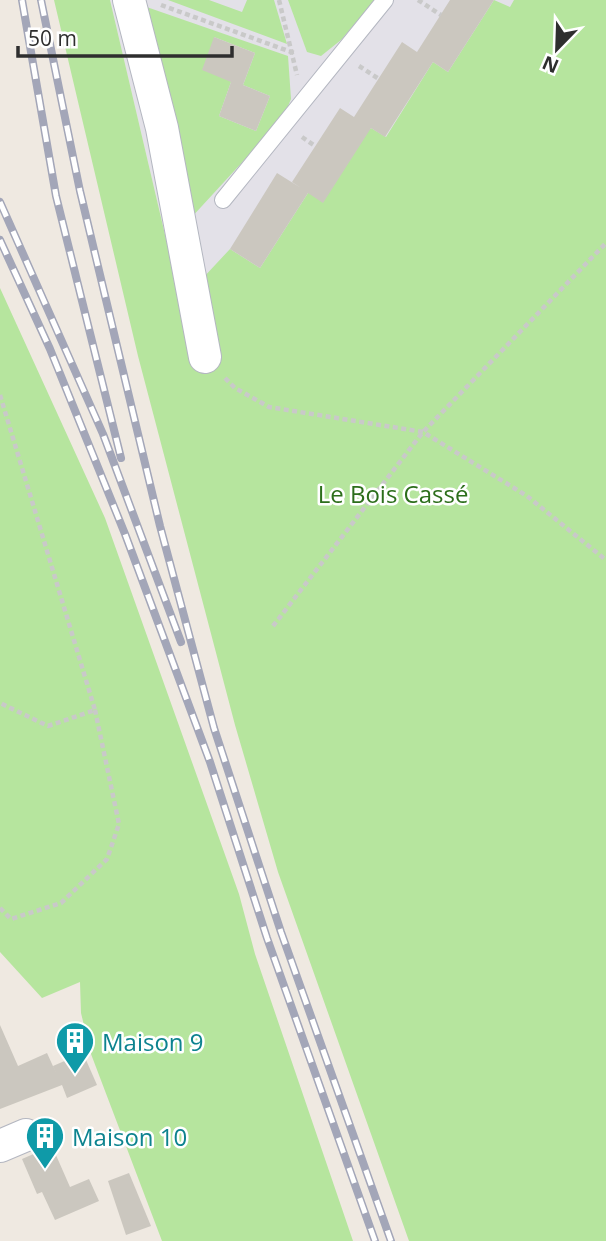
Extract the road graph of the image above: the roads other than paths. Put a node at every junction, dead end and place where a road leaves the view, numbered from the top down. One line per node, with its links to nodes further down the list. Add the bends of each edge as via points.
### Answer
1 (129, 0): 4 (street, via 162,128)
2 (385, 0): 3 (lane)
3 (223, 200)
4 (205, 357)

